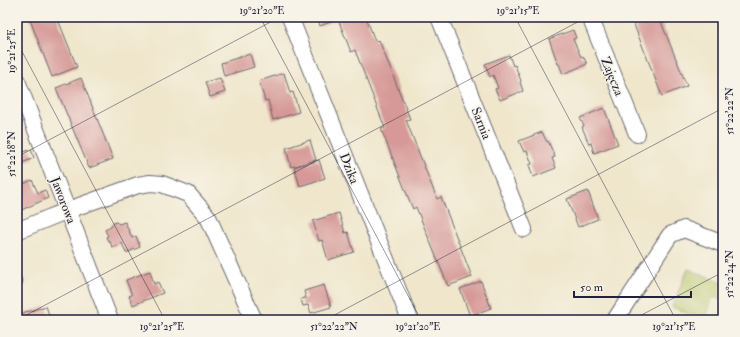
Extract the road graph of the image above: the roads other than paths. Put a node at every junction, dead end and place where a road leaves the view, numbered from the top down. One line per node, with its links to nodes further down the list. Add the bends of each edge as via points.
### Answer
1 (290, 17): 12 (street, Dzika)
2 (440, 17): 7 (street, Sarnia)
3 (590, 17): 5 (street, Zajęcza)
4 (17, 81): 6 (street, Jaworowa)
5 (637, 134)
6 (68, 210): 8 (street); 10 (street, Jaworowa); 11 (street, via 150,183 162,184 188,194 208,217)
7 (524, 229)
8 (17, 231)
9 (723, 244): 13 (street, via 684,228 670,235)
10 (110, 320)
11 (254, 320)
12 (410, 320)
13 (615, 320)

